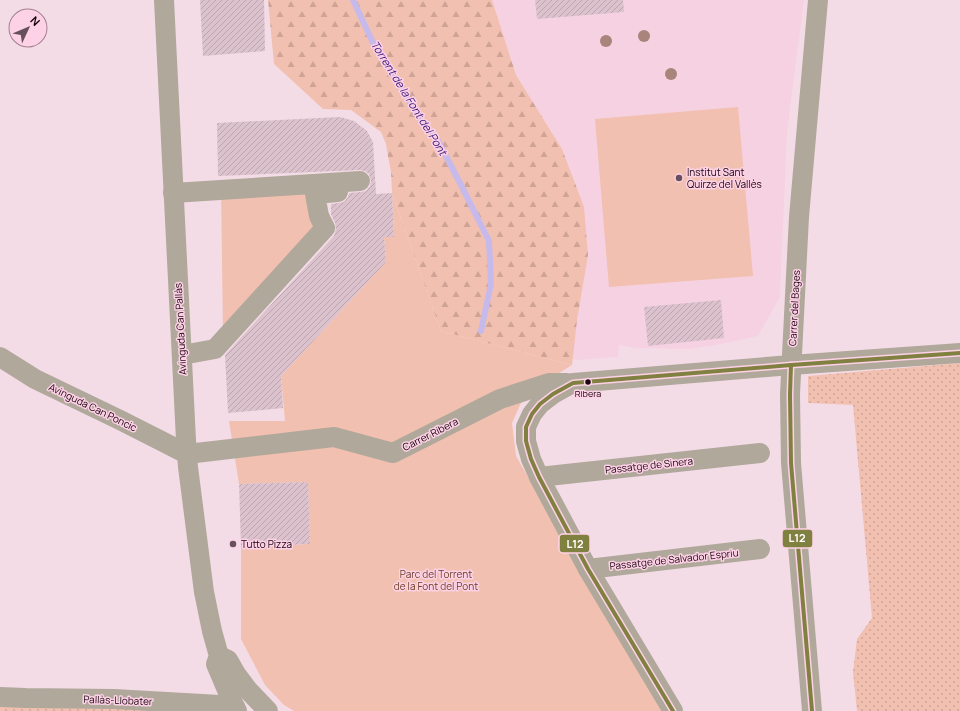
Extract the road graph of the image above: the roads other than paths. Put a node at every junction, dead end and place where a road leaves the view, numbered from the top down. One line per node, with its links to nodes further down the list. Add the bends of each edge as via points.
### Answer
1 (164, 0): 5 (street, Avinguda Can Pallàs)
2 (818, 0): 9 (street, Carrer del Bages, via 799,216)
3 (360, 181): 5 (street)
4 (338, 192): 7 (street, via 315,194 319,216 325,228 215,349)
5 (173, 193): 7 (street, Avinguda Can Pallàs)
6 (960, 353): 9 (street, Carrer Ribera)
7 (182, 355): 12 (street, Avinguda Can Pallàs)
8 (0, 357): 12 (street, Avinguda Can Poncic, via 36,379)
9 (791, 365): 10 (street, Carrer Ribera); 21 (street, Carrer del Bages, via 790,463)
10 (573, 383): 12 (street, Carrer Ribera, via 549,383 500,399 393,453 334,437); 13 (street, via 540,404 526,427 526,441)
11 (760, 453): 13 (street, Passatge de Sinera)
12 (187, 454): 16 (street, Avinguda Can Pallàs, via 204,592)
13 (539, 477): 15 (street)
14 (760, 549): 15 (street, Passatge de Salvador Espriu)
15 (588, 569): 20 (street)
16 (219, 656): 18 (street, Avinguda Can Pallàs, via 216,664); 19 (street, via 228,660 248,690)
17 (0, 697): 18 (street, Pallàs-Llobater, via 114,699)
18 (236, 709)
19 (268, 711)
20 (673, 711)
21 (812, 711)

